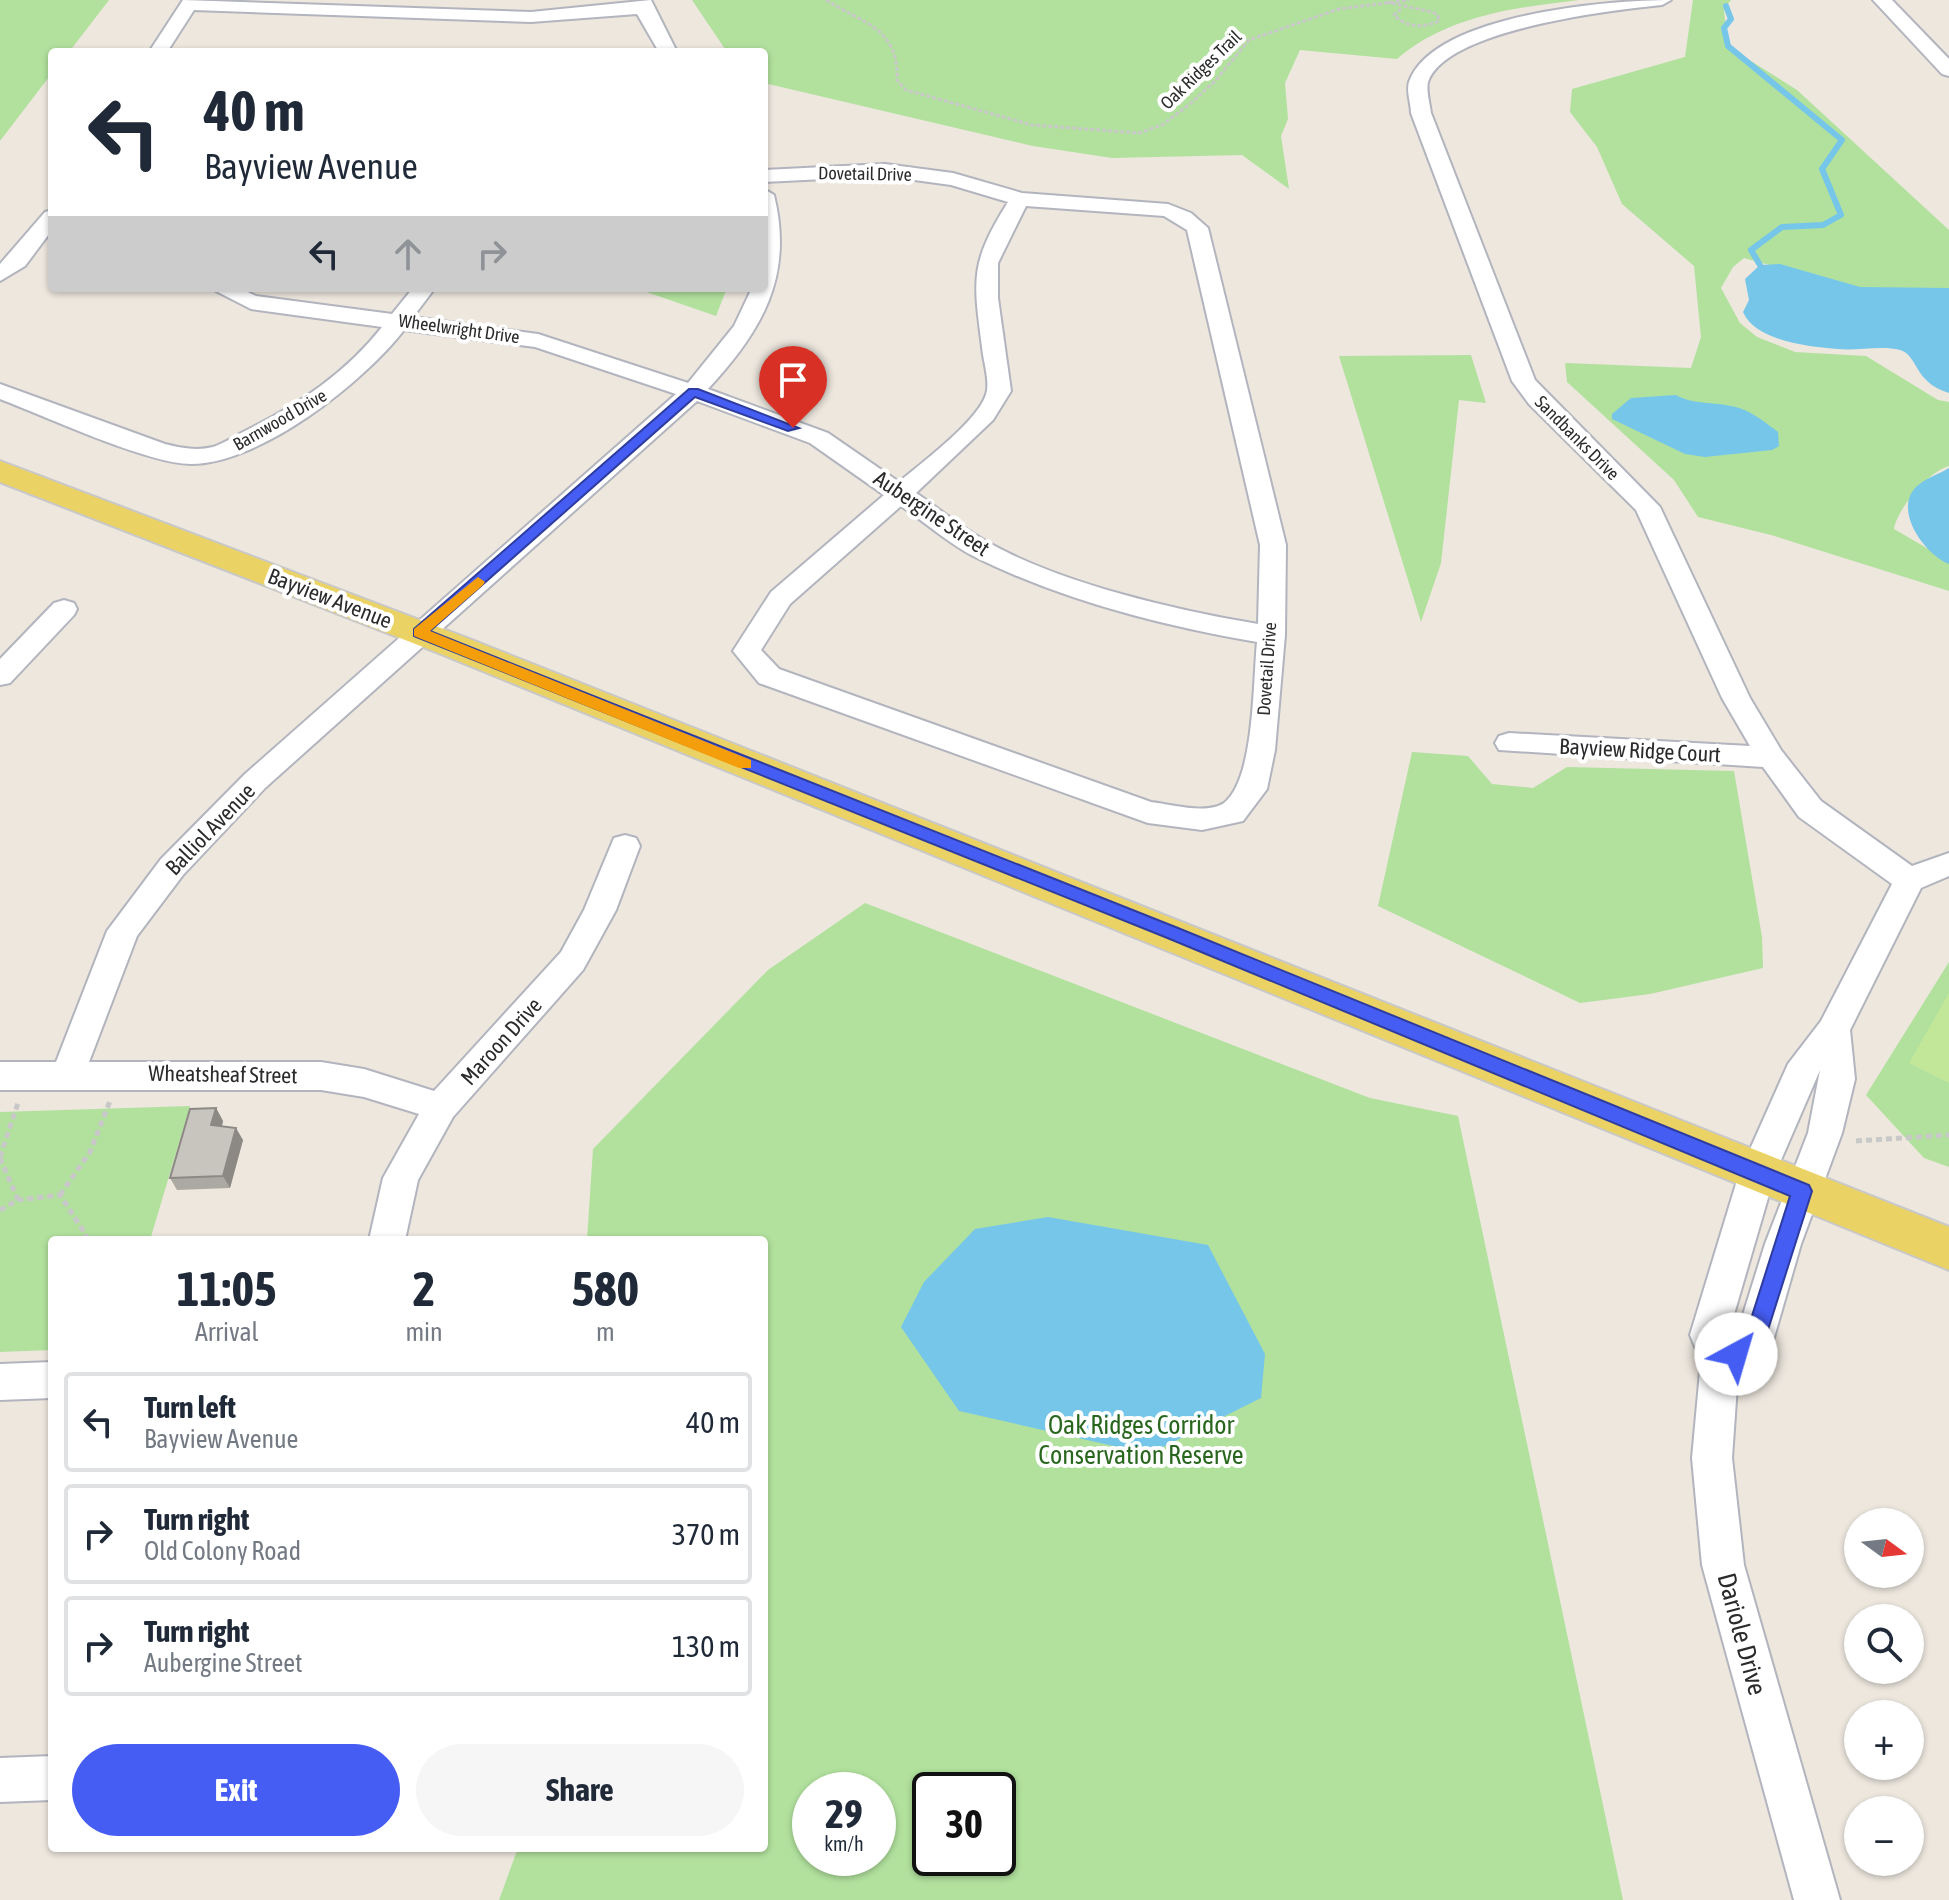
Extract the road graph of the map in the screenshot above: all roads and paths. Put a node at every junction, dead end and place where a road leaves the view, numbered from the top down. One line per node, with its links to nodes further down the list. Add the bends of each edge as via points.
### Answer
1 (826, 0): 5 (path, Oak Ridges Trail, via 892,45 897,80 909,92 1032,125 1116,134 1149,131 1168,122 1216,80 1249,40)
2 (1409, 0): 6 (path, Oak Ridges Trail)
3 (1662, 0): 32 (street, Sandbanks Drive, via 1512,24 1467,39 1433,61 1419,82 1421,113 1524,381 1647,507 1736,698)
4 (1882, 0): 12 (street)
5 (1376, 1): 6 (path, Oak Ridges Trail)
6 (1385, 1): 9 (path)
7 (191, 3): 8 (street, via 531,17); 10 (street)
8 (642, 4): 11 (street)
9 (1401, 9): 9 (path, via 1429,10 1439,21 1403,24 1394,15)
10 (161, 48)
11 (666, 48)
12 (1949, 70)
13 (768, 176): 14 (street, Dovetail Drive, via 885,170 953,179)
14 (1020, 199): 26 (street, via 987,263 999,391 985,415 949,452); 29 (street, Dovetail Drive, via 1168,210 1197,228 1273,545)
15 (768, 206): 18 (street, Balliol Avenue, via 773,254)
16 (48, 221): 17 (street)
17 (0, 274)
18 (768, 276)
19 (230, 292): 22 (street, Wheelwright Drive, via 251,302)
20 (421, 292): 22 (street, Barnwood Drive)
21 (764, 292): 24 (street, Balliol Avenue, via 726,359)
22 (398, 321): 23 (street, Barnwood Drive, via 373,354 336,387 220,453 190,457 158,450); 24 (street, Wheelwright Drive, via 538,341)
23 (0, 391)
24 (693, 392): 26 (street, Aubergine Street, via 819,438); 28 (street, Balliol Avenue)
25 (0, 471): 28 (main road, Bayview Avenue)
26 (898, 493): 29 (street, Aubergine Street, via 983,551 1039,575 1190,622); 29 (street, Dovetail Drive, via 780,598 747,651 769,676 1148,812 1202,819 1232,813 1252,789 1261,750)
27 (64, 609): 30 (street)
28 (419, 633): 38 (street, Balliol Avenue, via 255,781 172,867 123,931); 44 (main road, Bayview Avenue, via 1171,932)
29 (1271, 635)
30 (0, 676)
31 (1509, 743): 32 (street, Bayview Ridge Court)
32 (1771, 757): 35 (street, Sandbanks Drive, via 1810,809)
33 (625, 846): 40 (street, Maroon Drive, via 600,910 572,961)
34 (1949, 864): 35 (street)
35 (1909, 880): 36 (street, Dariole Drive)
36 (1833, 1030): 44 (street, Dariole Drive, via 1805,1064); 45 (street, via 1838,1079 1825,1133)
37 (122, 1073): 38 (street, Wheatsheaf Street); 40 (street, Wheatsheaf Street, via 321,1076); 46 (path, via 90,1152)
38 (68, 1074): 39 (street, Wheatsheaf Street)
39 (13, 1075): 43 (path)
40 (441, 1107): 50 (street, Maroon Drive, via 401,1178)
41 (1949, 1135): 42 (path)
42 (1856, 1141)
43 (0, 1158): 47 (path)
44 (1757, 1174): 45 (main road, Bayview Avenue); 52 (street, Dariole Drive, via 1709,1335)
45 (1802, 1191): 51 (main road, Bayview Avenue); 52 (street, via 1752,1348)
46 (60, 1195): 47 (path); 49 (path)
47 (18, 1200): 48 (path)
48 (0, 1210)
49 (86, 1236)
50 (388, 1236)
51 (1949, 1249)
52 (1720, 1361): 57 (street, Dariole Drive, via 1712,1458 1723,1565)
53 (48, 1380): 54 (street)
54 (0, 1382)
55 (48, 1778): 56 (street)
56 (0, 1780)
57 (1817, 1900)

